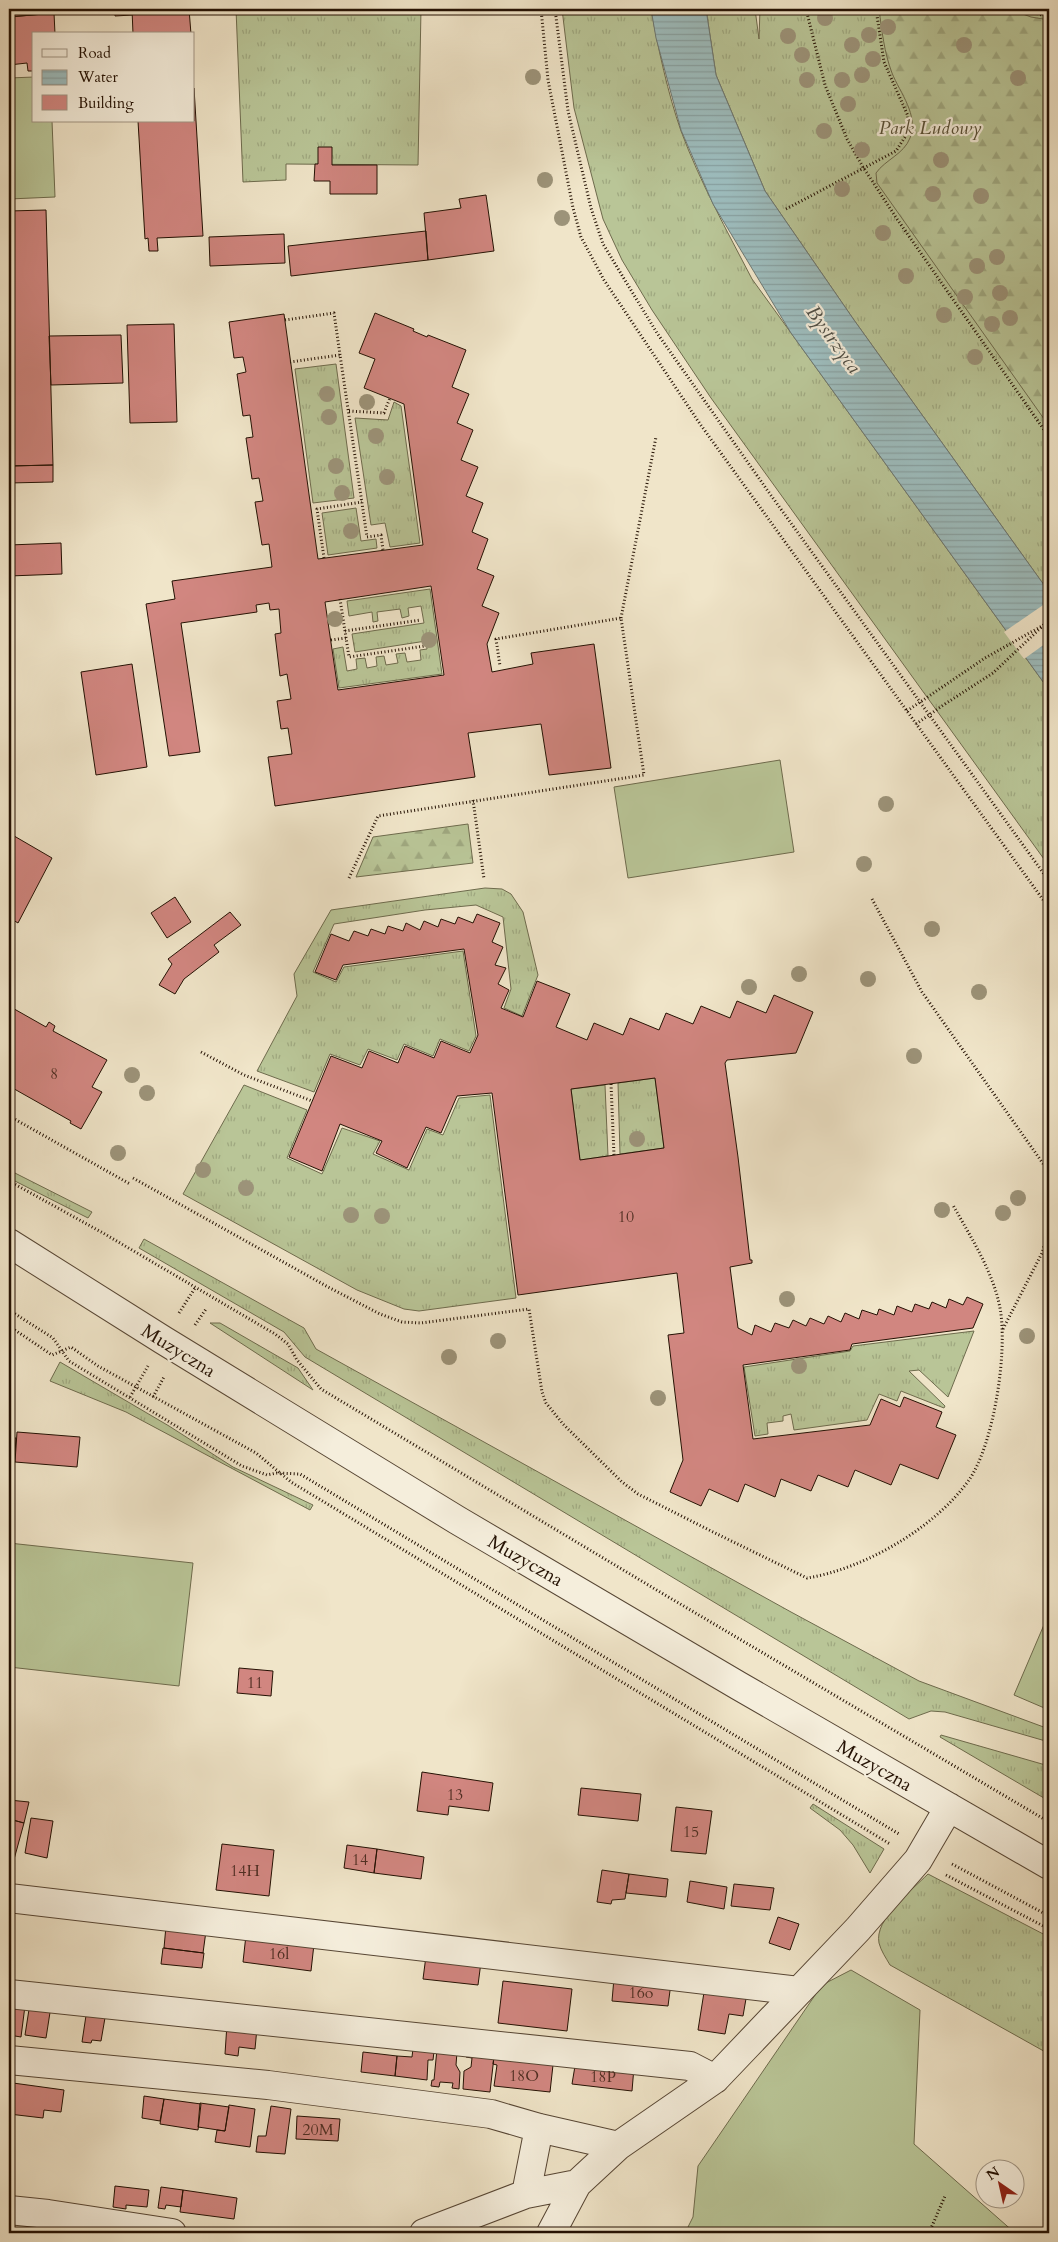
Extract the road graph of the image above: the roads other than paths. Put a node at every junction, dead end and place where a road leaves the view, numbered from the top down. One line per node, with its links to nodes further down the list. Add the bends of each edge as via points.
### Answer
1 (9, 1243): 2 (street, Muzyczna, via 457,1520)
2 (948, 1807): 3 (street, Muzyczna); 5 (street, via 921,1854 858,1929)
3 (1049, 1865)
4 (9, 1898): 5 (street)
5 (798, 1991): 8 (street)
6 (9, 1994): 8 (street, via 690,2066)
7 (9, 2060): 9 (street, via 268,2086 492,2114)
8 (715, 2079): 10 (street)
9 (539, 2128): 10 (street); 12 (street)
10 (618, 2146): 11 (street)
11 (577, 2184): 12 (street); 16 (street)
12 (526, 2194): 15 (street)
13 (9, 2210): 14 (street)
14 (172, 2233)
15 (424, 2233)
16 (551, 2233)

